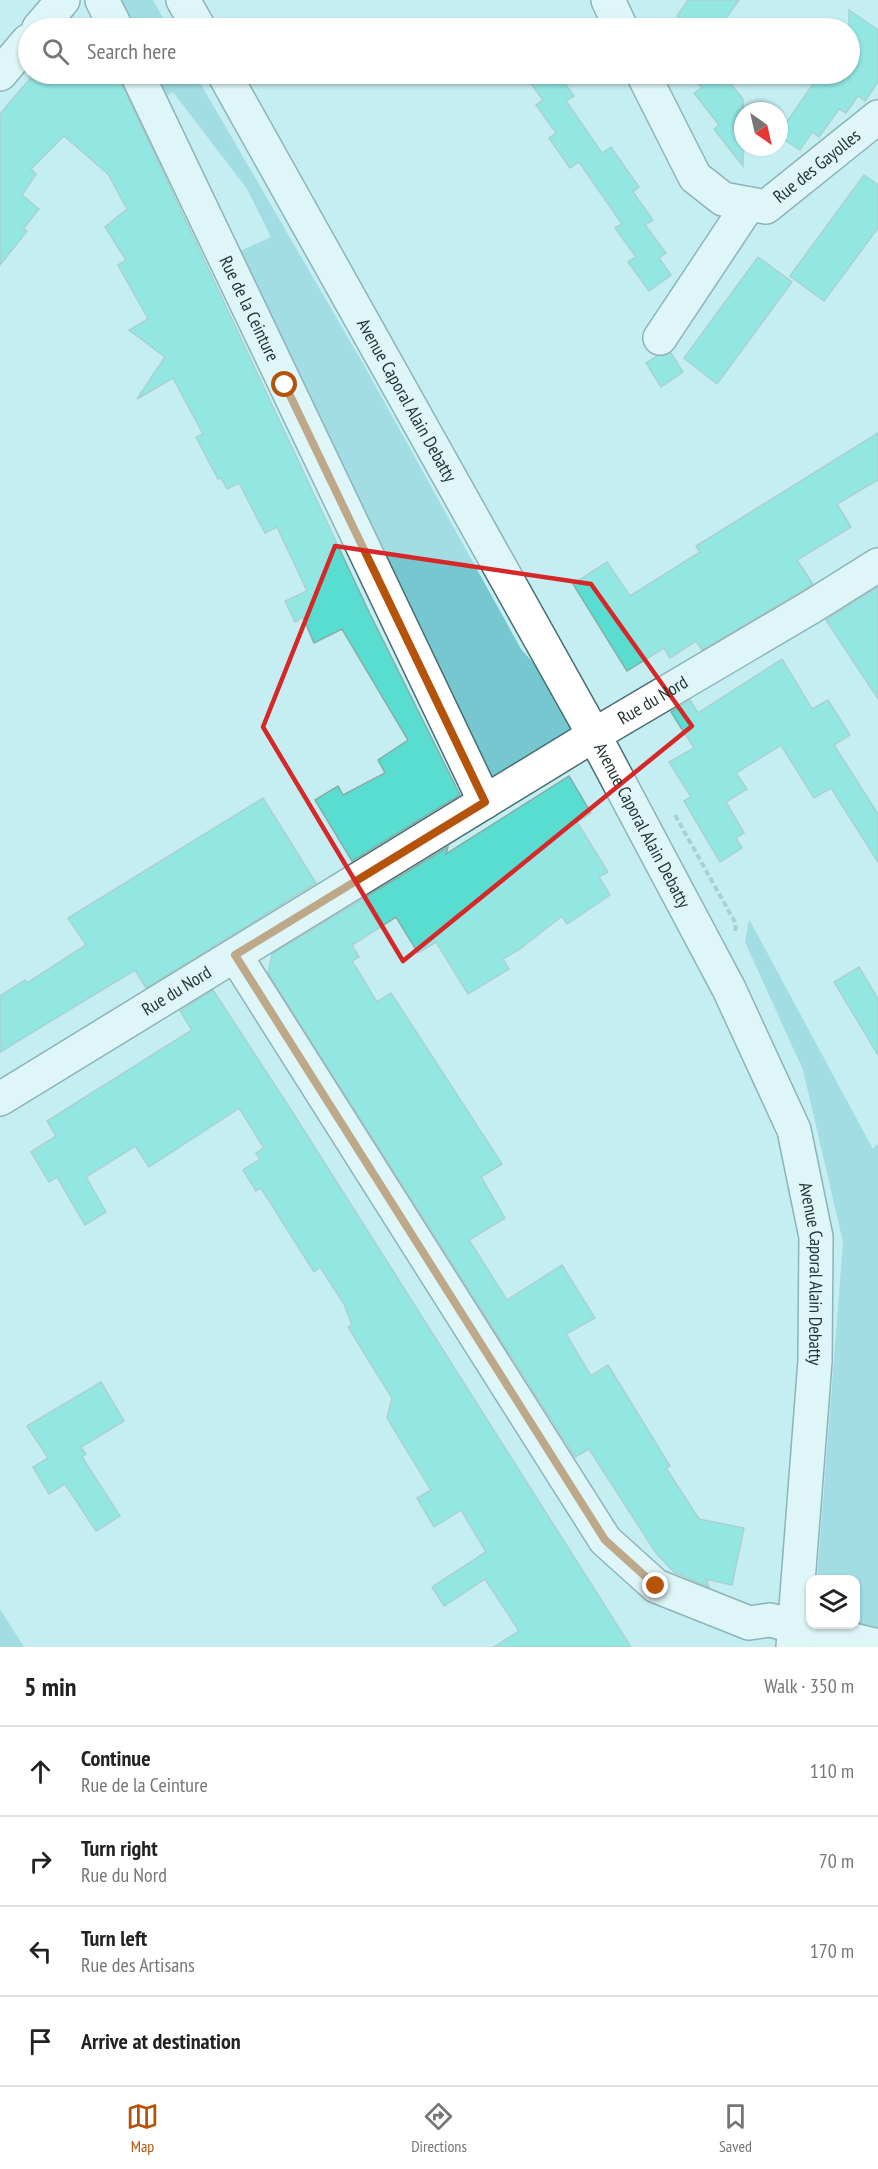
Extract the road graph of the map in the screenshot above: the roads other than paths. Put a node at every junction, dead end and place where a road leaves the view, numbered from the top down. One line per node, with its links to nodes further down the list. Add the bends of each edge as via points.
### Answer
1 (63, 0): 5 (street)
2 (102, 0): 6 (street)
3 (183, 0): 7 (street)
4 (608, 0): 8 (street)
5 (48, 18)
6 (111, 18)
7 (193, 18)
8 (616, 18)
9 (18, 53): 10 (street)
10 (0, 74)
11 (142, 84): 19 (street, Rue de la Ceinture)
12 (230, 84): 18 (street, Avenue Caporal Alain Debatty)
13 (648, 84): 15 (street, Rue des Gayolles, via 695,177 723,199)
14 (878, 117): 15 (street, Rue des Gayolles, via 766,207)
15 (749, 204): 16 (street)
16 (660, 338)
17 (878, 565): 18 (street, Rue du Nord)
18 (594, 735): 19 (street, Rue du Nord); 22 (street, Avenue Caporal Alain Debatty, via 729,989 794,1130 816,1236 815,1361)
19 (485, 802): 20 (street, Rue du Nord)
20 (235, 955): 21 (street, Rue du Nord); 22 (street, via 605,1540 656,1586 749,1623 770,1620)
21 (0, 1099)
22 (794, 1637): 23 (street)
23 (878, 1646)

